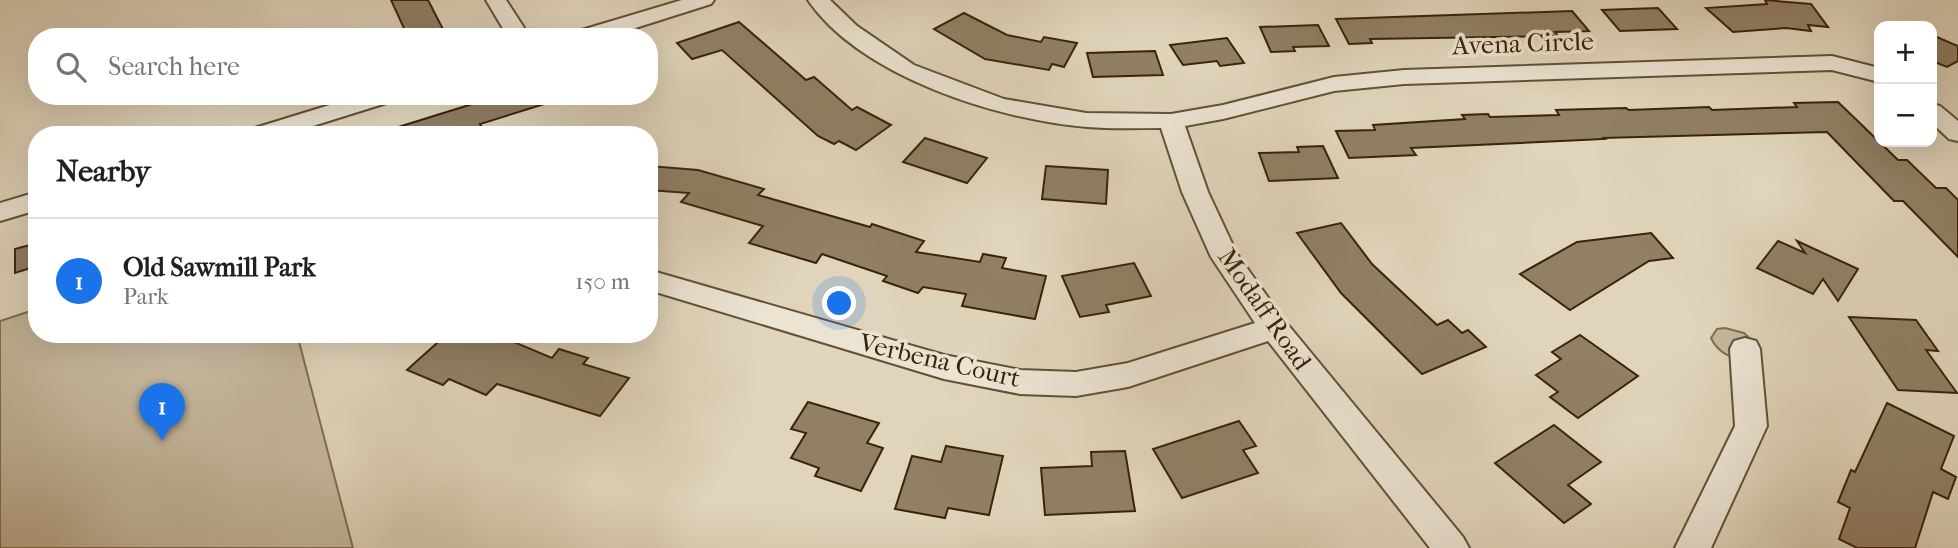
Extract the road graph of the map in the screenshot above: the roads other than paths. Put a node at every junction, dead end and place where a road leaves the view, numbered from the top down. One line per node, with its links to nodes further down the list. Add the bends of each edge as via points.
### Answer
1 (496, 0): 4 (street)
2 (704, 0): 5 (street)
3 (818, 0): 9 (street, via 849,31 906,70 999,105 1086,120)
4 (513, 28)
5 (612, 28)
6 (1874, 74): 9 (street, Avena Circle, via 1832,63 1404,77 1334,84 1223,113)
7 (355, 105): 10 (street)
8 (1937, 115): 11 (street)
9 (1171, 121): 15 (street, Modaff Road, via 1224,257)
10 (287, 126)
11 (1958, 134)
12 (28, 204): 13 (street)
13 (0, 212)
14 (658, 283): 15 (street, Verbena Court, via 944,367 1020,382 1076,384 1128,375)
15 (1274, 328): 17 (street, Modaff Road)
16 (1745, 349): 18 (street, via 1751,426)
17 (1451, 548)
18 (1693, 548)

